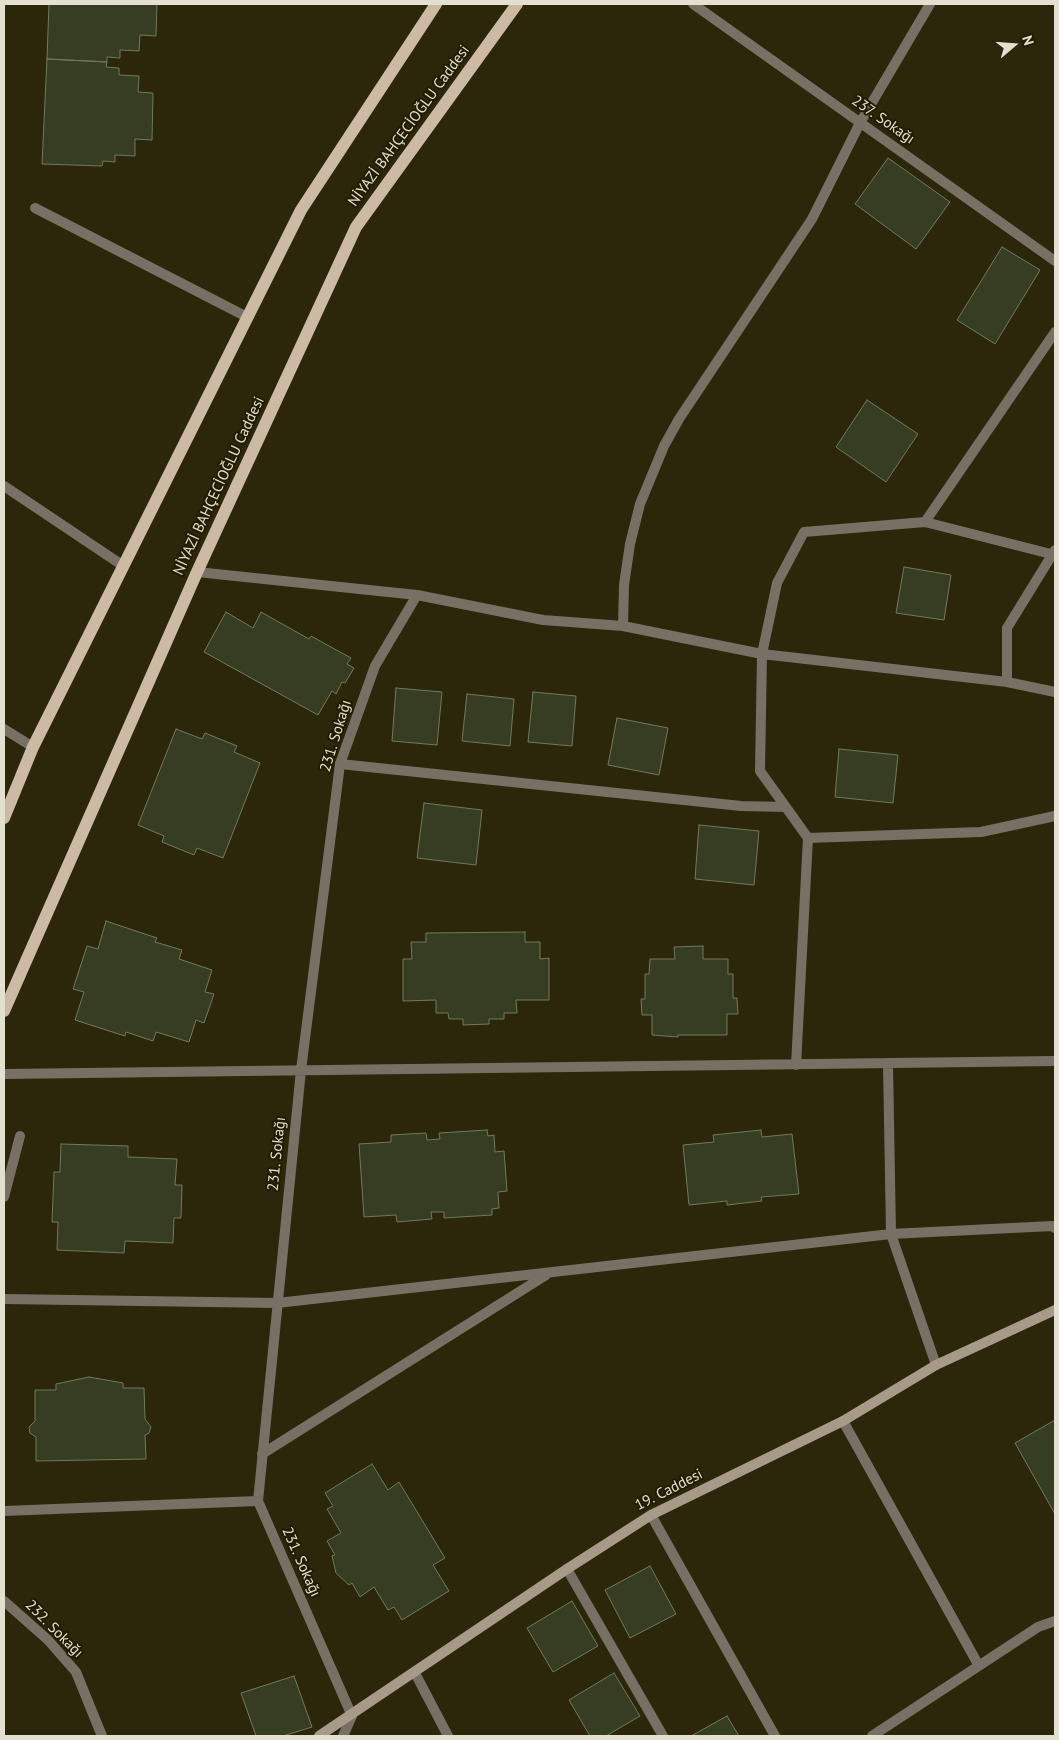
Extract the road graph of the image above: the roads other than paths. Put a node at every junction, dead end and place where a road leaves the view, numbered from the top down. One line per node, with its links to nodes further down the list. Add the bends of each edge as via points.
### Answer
1 (436, 4): 8 (main road, via 301,210)
2 (516, 4): 14 (main road, NİYAZİ BAHÇECİOĞLU Caddesi, via 356,227)
3 (693, 4): 5 (street, 237. Sokağı)
4 (930, 4): 5 (street)
5 (860, 123): 7 (street, 237. Sokağı); 16 (street, via 812,219 664,446 643,497 630,544)
6 (35, 208): 8 (street)
7 (1055, 261)
8 (247, 317): 13 (main road)
9 (1055, 332): 11 (street)
10 (4, 486): 13 (street)
11 (925, 522): 12 (street); 17 (street, via 804,532 777,583)
12 (1053, 551): 18 (street, via 1007,628)
13 (122, 565): 21 (main road)
14 (197, 572): 15 (street); 27 (main road, NİYAZİ BAHÇECİOĞLU Caddesi)
15 (417, 595): 16 (street, via 543,620); 22 (street, 231. Sokağı, via 375,666)
16 (623, 626): 17 (street)
17 (762, 654): 18 (street); 23 (street, via 760,771)
18 (1007, 682): 19 (street)
19 (1055, 692)
20 (4, 729): 21 (street)
21 (33, 747): 25 (main road)
22 (340, 764): 23 (street, via 741,806); 31 (street, 231. Sokağı)
23 (785, 807): 26 (street)
24 (1055, 816): 26 (street, via 981,832)
25 (4, 818)
26 (808, 838): 30 (street)
27 (4, 1011)
28 (1055, 1061): 29 (street)
29 (888, 1063): 30 (street); 36 (street)
30 (796, 1064): 31 (street)
31 (300, 1070): 32 (street); 39 (street, 231. Sokağı)
32 (4, 1074)
33 (20, 1136): 34 (street)
34 (4, 1197)
35 (1055, 1228): 36 (street)
36 (891, 1234): 37 (street); 41 (street)
37 (550, 1274): 39 (street); 43 (street)
38 (4, 1299): 39 (street)
39 (277, 1303): 43 (street, 231. Sokağı)
40 (1055, 1310): 41 (street, 19. Caddesi)
41 (936, 1365): 42 (street, 19. Caddesi)
42 (843, 1421): 46 (street, 19. Caddesi); 50 (street)
43 (262, 1454): 44 (street, 231. Sokağı)
44 (258, 1501): 45 (street); 52 (street, 231. Sokağı)
45 (4, 1511)
46 (651, 1515): 47 (street, 19. Caddesi); 58 (street)
47 (566, 1569): 51 (street, 19. Caddesi); 57 (street)
48 (4, 1601): 53 (street, 232. Sokağı, via 48,1640 76,1672)
49 (1055, 1621): 50 (street, via 1038,1628)
50 (979, 1666): 59 (street)
51 (414, 1673): 52 (street, 19. Caddesi); 56 (street)
52 (352, 1716): 54 (street, 19. Caddesi); 55 (street)
53 (102, 1736)
54 (319, 1736)
55 (343, 1736)
56 (448, 1736)
57 (663, 1736)
58 (775, 1736)
59 (872, 1736)

